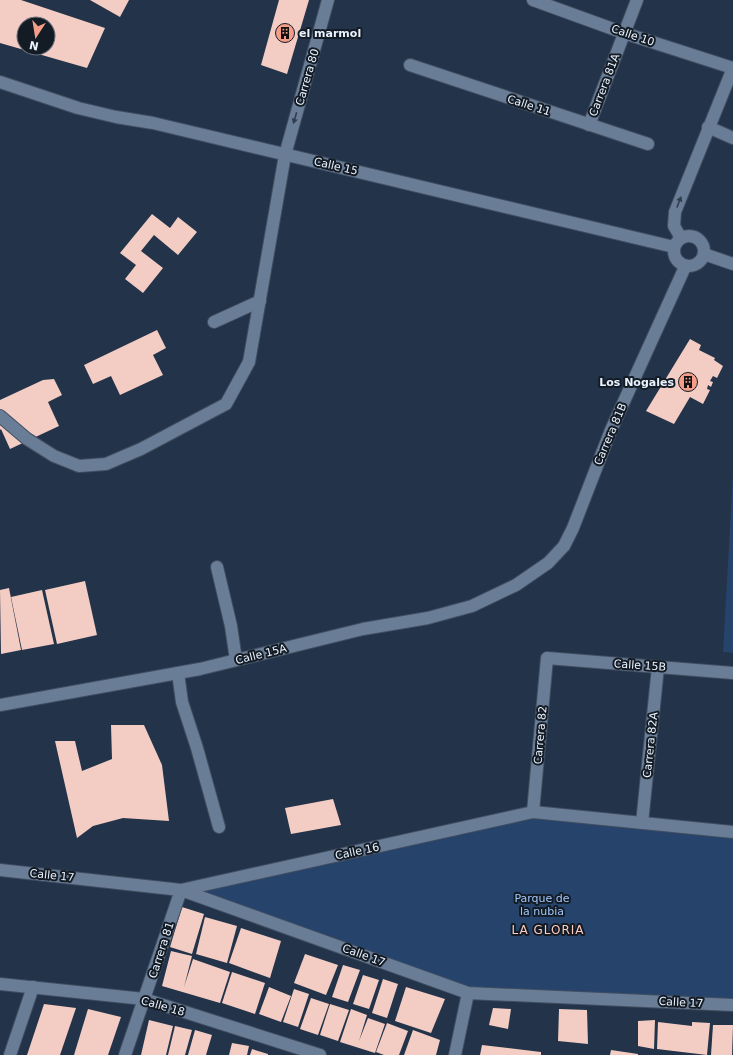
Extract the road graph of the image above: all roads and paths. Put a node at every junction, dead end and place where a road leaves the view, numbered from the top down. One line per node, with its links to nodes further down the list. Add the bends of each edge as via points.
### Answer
1 (328, 0): 12 (street, Carrera 80, one-way to 12)
2 (533, 0): 4 (street, Calle 10)
3 (637, 0): 4 (street, Carrera 81A)
4 (624, 33): 6 (street, Calle 10); 8 (street, Carrera 81A)
5 (410, 65): 8 (street, Calle 11)
6 (733, 68): 9 (street)
7 (0, 82): 12 (street, Calle 15, via 78,108 153,122)
8 (589, 125): 11 (street, Calle 11)
9 (708, 127): 10 (street); 13 (street, one-way to 9, via 675,212)
10 (733, 138)
11 (648, 144)
12 (285, 155): 13 (street, Calle 15); 17 (street, Carrera 80)
13 (677, 242): 14 (street, via 686,236 697,238 704,247); 16 (street, via 675,259)
14 (704, 254): 15 (street); 16 (street, via 698,264)
15 (733, 264)
16 (685, 266): 21 (street, Carrera 81B, via 611,430 564,546 548,562)
17 (260, 301): 18 (street); 19 (street, Carrera 80, via 249,362 226,404 141,449 106,464 79,466 54,456 27,439)
18 (214, 322)
19 (0, 416)
20 (217, 567): 23 (street)
21 (516, 585): 23 (street, Calle 15A, via 465,608 428,618 363,629)
22 (547, 658): 24 (street, Calle 15B); 28 (street, Carrera 82)
23 (236, 660): 26 (street, Calle 15A)
24 (658, 667): 25 (street, Calle 15B); 29 (street, Carrera 82A)
25 (733, 672)
26 (178, 673): 27 (street, Calle 15A); 30 (street, via 182,702 198,748)
27 (0, 705)
28 (533, 812): 29 (street, Calle 16); 33 (street, Calle 16)
29 (642, 823): 31 (street, Calle 16)
30 (219, 827)
31 (733, 832)
32 (0, 870): 33 (street, Calle 17)
33 (181, 890): 36 (street, Calle 17); 37 (street, Carrera 81)
34 (0, 984): 35 (street, Calle 18)
35 (33, 987): 37 (street, Calle 18); 39 (street)
36 (468, 993): 38 (street, Calle 17); 42 (street)
37 (144, 999): 40 (street, Carrera 81); 41 (street, Calle 18)
38 (733, 1005)
39 (10, 1055)
40 (125, 1055)
41 (320, 1055)
42 (455, 1055)

